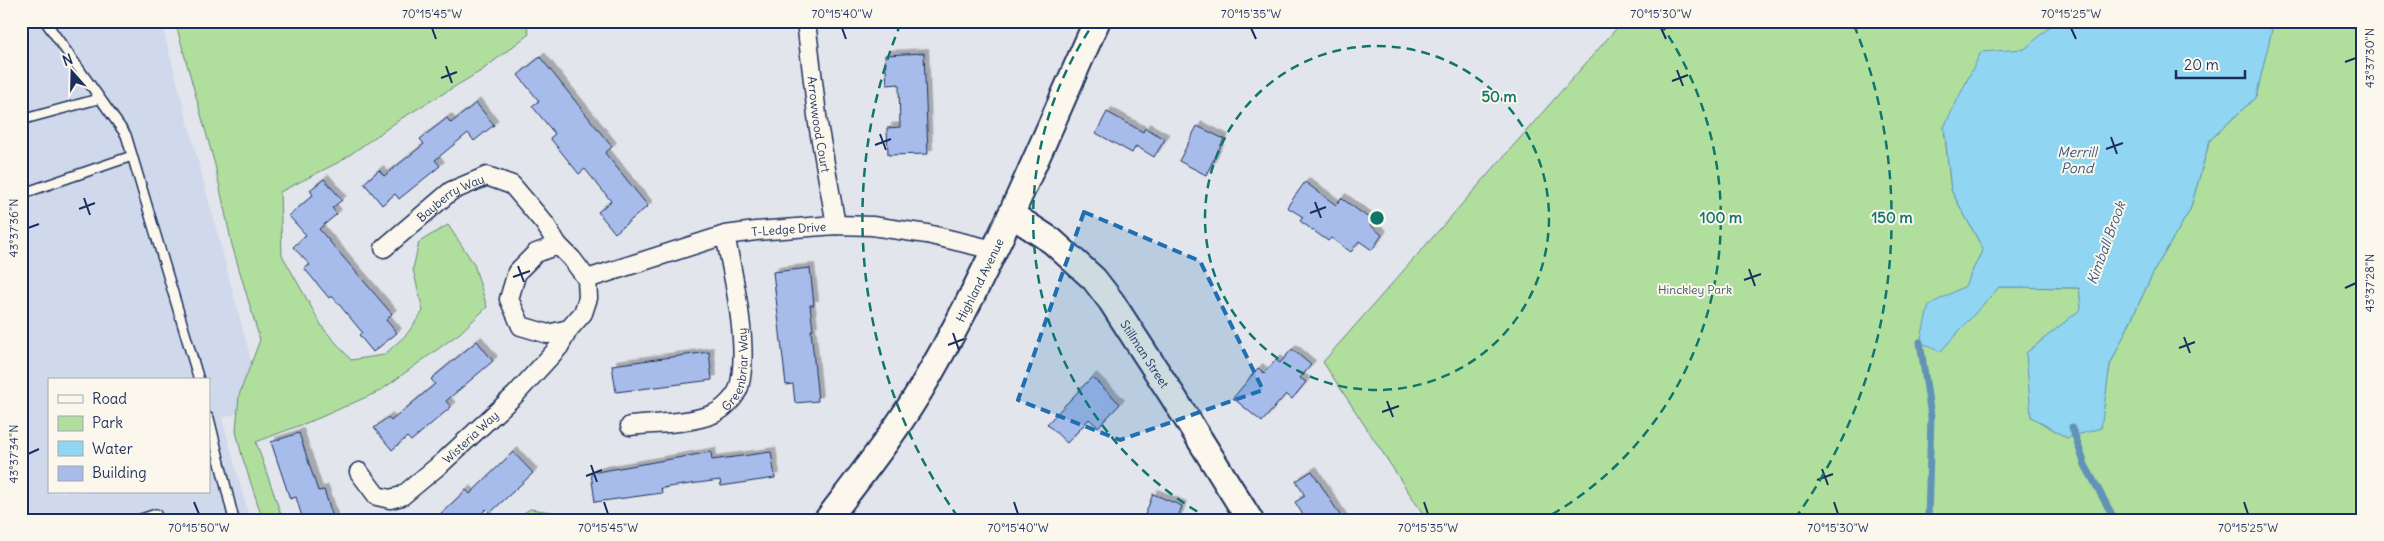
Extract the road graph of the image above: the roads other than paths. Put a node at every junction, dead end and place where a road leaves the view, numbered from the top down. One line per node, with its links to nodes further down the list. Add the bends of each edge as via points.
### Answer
1 (45, 21): 4 (lane)
2 (806, 21): 9 (street, Arrowwood Court, via 818,124)
3 (1097, 21): 8 (street, Highland Avenue)
4 (98, 98): 5 (lane); 6 (lane, via 126,135)
5 (21, 120)
6 (132, 156): 7 (lane); 16 (lane)
7 (21, 194)
8 (1012, 214): 13 (street, Highland Avenue); 24 (street, Stillman Street, via 1073,258 1100,286)
9 (836, 225): 10 (street, T-Ledge Drive); 13 (street, T-Ledge Drive, via 872,226 927,234)
10 (725, 235): 14 (street, T-Ledge Drive); 18 (street, Greenbriar Way, via 739,307 742,366 739,388 714,414)
11 (558, 244): 12 (street, Bayberry Way, via 512,185 487,176 451,191); 14 (street); 15 (street, via 536,253 517,272 510,299 521,326 548,334)
12 (384, 248)
13 (994, 250): 23 (street, Highland Avenue, via 927,379)
14 (587, 279): 15 (street, via 588,298 583,313)
15 (569, 330): 19 (street, Wisteria Way, via 559,347 515,394 402,496 390,500 377,496)
16 (198, 378)
17 (210, 422): 22 (lane)
18 (630, 426)
19 (359, 472)
20 (138, 520): 21 (lane, via 156,514)
21 (158, 520)
22 (234, 520)
23 (828, 520)
24 (1250, 520)

